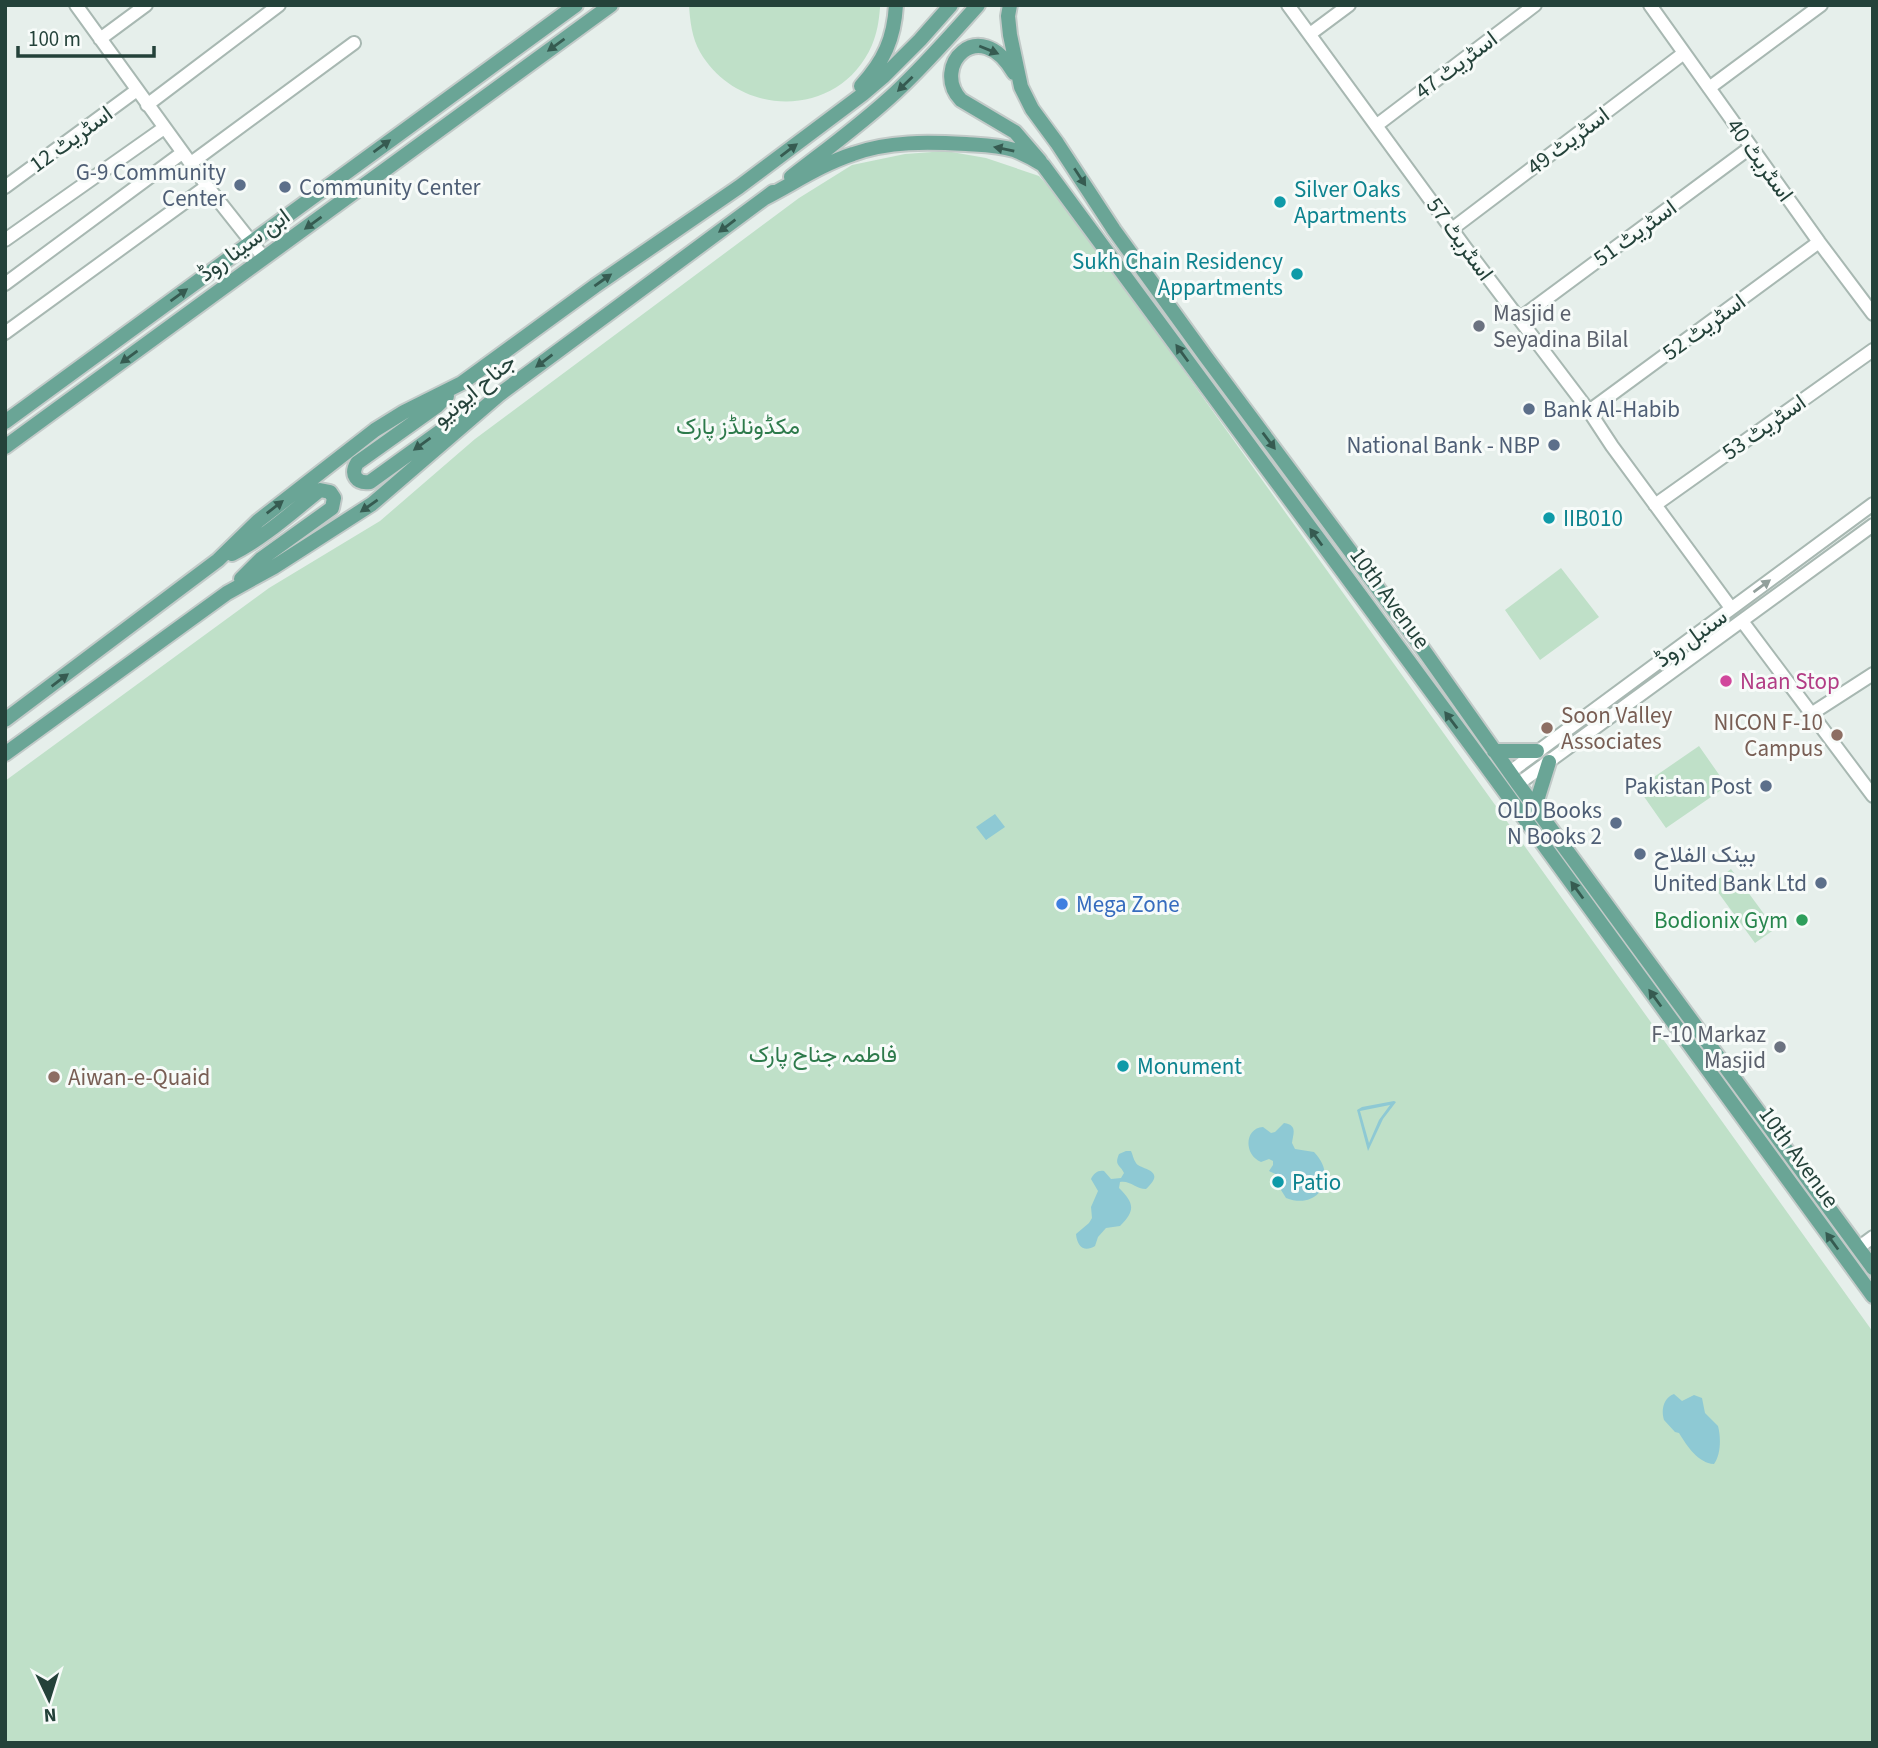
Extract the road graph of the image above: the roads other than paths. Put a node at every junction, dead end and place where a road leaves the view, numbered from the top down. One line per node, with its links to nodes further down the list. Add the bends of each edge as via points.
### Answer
1 (76, 5): 16 (street)
2 (146, 5): 16 (street)
3 (279, 5): 22 (street)
4 (576, 5): 34 (main road, ابن سینا روڈ, one-way to 4)
5 (611, 5): 36 (main road, ابن سینا روڈ, one-way to 36)
6 (896, 5): 23 (main road, via 885,54)
7 (951, 5): 23 (main road, جناح ایونیو, via 883,77)
8 (978, 5): 31 (main road, جناح ایونیو, one-way to 31, via 895,93)
9 (1010, 5): 19 (main road, 10th Avenue, via 1010,35)
10 (1288, 5): 15 (street, اسٹریٹ 57)
11 (1349, 5): 15 (street)
12 (1535, 5): 24 (street, اسٹریٹ 47)
13 (1650, 5): 18 (street, اسٹریٹ 40)
14 (1821, 5): 20 (street)
15 (1310, 34): 24 (street, اسٹریٹ 57)
16 (100, 39): 21 (street)
17 (354, 43): 27 (street)
18 (1684, 53): 20 (street, اسٹریٹ 40); 32 (street, اسٹریٹ 49)
19 (1021, 87): 28 (main road, one-way to 19, via 1015,132 955,93 950,80 952,66 964,51 985,46 1004,57); 44 (main road, 10th Avenue, one-way to 44, via 1115,230)
20 (1709, 88): 26 (street, اسٹریٹ 40)
21 (137, 90): 22 (street); 30 (street, اسٹریٹ 12)
22 (147, 105): 25 (street)
23 (829, 120): 42 (main road, جناح ایونیو, one-way to 23)
24 (1377, 125): 32 (street, اسٹریٹ 57)
25 (164, 128): 27 (street); 33 (street)
26 (1751, 147): 35 (street, اسٹریٹ 40); 39 (street, اسٹریٹ 51)
27 (186, 158): 29 (street); 37 (street)
28 (1043, 165): 31 (main road, 10th Avenue, one-way to 31, via 995,146 886,145 840,159); 46 (main road, 10th Avenue, one-way to 28)
29 (206, 186): 34 (street); 40 (street)
30 (5, 187)
31 (765, 198): 43 (main road, جناح ایونیو, one-way to 43)
32 (1451, 229): 39 (street, اسٹریٹ 57)
33 (5, 240)
34 (251, 242): 36 (street); 47 (main road, ابن سینا روڈ, one-way to 34)
35 (1819, 242): 38 (street, اسٹریٹ 40); 45 (street, اسٹریٹ 52)
36 (264, 258): 48 (main road, ابن سینا روڈ, one-way to 48)
37 (5, 284)
38 (1873, 314)
39 (1519, 318): 45 (street, اسٹریٹ 57)
40 (7, 327)
41 (1873, 350): 50 (street, اسٹریٹ 53)
42 (462, 383): 43 (main road, one-way to 42, via 482,401 370,482 358,481 353,470 357,463); 52 (main road, جناح ایونیو, one-way to 42, via 258,521 375,430)
43 (500, 394): 53 (main road, جناح ایونیو, one-way to 53, via 372,504)
44 (1245, 409): 46 (main road); 59 (main road, 10th Avenue, one-way to 59)
45 (1589, 411): 50 (street, اسٹریٹ 57)
46 (1231, 420): 67 (main road, 10th Avenue, one-way to 46)
47 (5, 422)
48 (5, 447)
49 (1873, 504): 54 (street, سنبل روڈ, one-way to 49)
50 (1655, 505): 54 (street, اسٹریٹ 57)
51 (1873, 525): 55 (street, سنبل روڈ)
52 (218, 560): 53 (main road, via 241,549 320,490 334,498 332,509 261,559); 58 (main road, جناح ایونیو, one-way to 52)
53 (227, 593): 61 (main road, جناح ایونیو)
54 (1731, 608): 60 (street, سنبل روڈ)
55 (1742, 621): 57 (street); 62 (street, سنبل روڈ)
56 (1873, 674): 57 (street)
57 (1811, 714): 64 (street)
58 (5, 720)
59 (1494, 751): 60 (main road); 63 (main road, 10th Avenue)
60 (1537, 751): 63 (street, سنبل روڈ)
61 (5, 754)
62 (1549, 762): 63 (street, سنبل روڈ); 65 (main road)
63 (1514, 778): 65 (main road, 10th Avenue)
64 (1873, 796)
65 (1535, 807): 66 (main road, 10th Avenue)
66 (1623, 927): 67 (main road); 68 (main road, 10th Avenue)
67 (1610, 936): 69 (main road, 10th Avenue, one-way to 67)
68 (1786, 1150): 69 (main road); 71 (main road, 10th Avenue)
69 (1773, 1160): 73 (main road, 10th Avenue, one-way to 69)
70 (1873, 1237): 71 (street)
71 (1858, 1248): 72 (main road, 10th Avenue)
72 (1873, 1268)
73 (1873, 1296)

